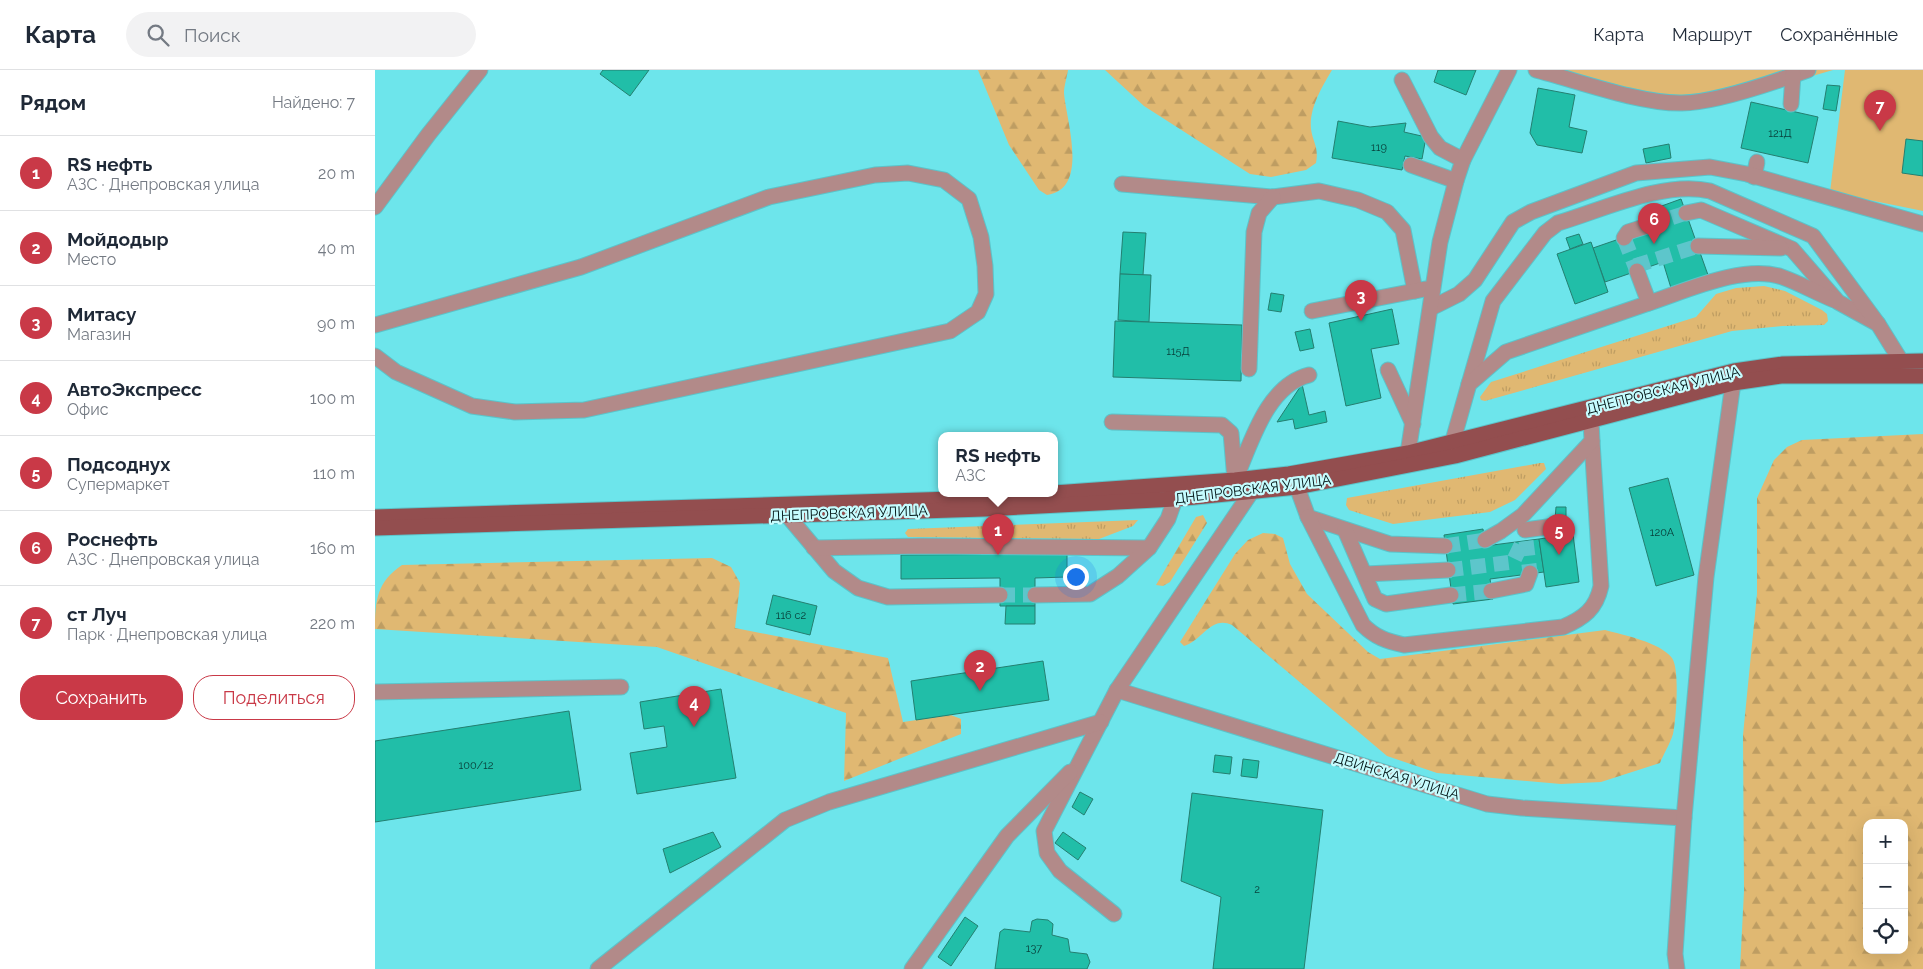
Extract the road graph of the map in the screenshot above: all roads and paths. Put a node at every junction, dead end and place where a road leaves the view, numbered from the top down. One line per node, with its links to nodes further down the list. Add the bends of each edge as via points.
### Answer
1 (480, 70): 15 (lane)
2 (1509, 70): 8 (lane)
3 (1536, 70): 5 (lane, via 1630,94 1681,103 1700,102)
4 (1808, 70): 5 (lane)
5 (1793, 76): 7 (lane)
6 (1402, 80): 8 (lane, via 1431,137 1440,148)
7 (1791, 104)
8 (1463, 160): 12 (lane)
9 (1757, 162): 11 (lane)
10 (1411, 165): 12 (lane)
11 (1754, 177): 17 (lane); 27 (lane, via 1710,167 1636,173 1531,212 1513,222 1475,280 1459,294)
12 (1456, 181): 23 (lane, via 1440,242)
13 (1122, 184): 14 (lane)
14 (1273, 197): 24 (lane, via 1319,191 1359,200 1387,212 1403,230); 34 (lane, via 1259,213 1254,232)
15 (375, 207)
16 (1686, 214): 21 (lane, via 1701,210)
17 (1923, 224)
18 (1650, 225): 19 (lane, via 1628,232)
19 (1624, 238)
20 (1698, 246): 21 (lane)
21 (1792, 249): 25 (lane)
22 (1637, 271): 26 (lane)
23 (1433, 287): 24 (lane); 27 (lane)
24 (1415, 291): 28 (lane)
25 (1838, 302): 26 (lane, via 1780,276 1761,274 1735,275); 29 (lane)
26 (1649, 303): 38 (lane, via 1506,352)
27 (1431, 308): 42 (lane)
28 (1312, 311)
29 (1877, 324): 32 (lane); 38 (lane, via 1813,236 1710,192 1694,187 1668,189 1558,223 1545,232 1493,301)
30 (375, 325): 31 (lane, via 581,267 769,197 875,175 908,173 944,180 969,199 981,237 985,266 986,294 978,312 950,331 584,410 515,412 472,406 396,372)
31 (375, 356)
32 (1901, 361): 33 (main road, ДНЕПРОВСКАЯ УЛИЦА); 44 (main road, ДНЕПРОВСКАЯ УЛИЦА, via 1783,364 1735,371)
33 (1923, 361)
34 (1249, 369)
35 (1388, 370): 42 (lane)
36 (1309, 375): 46 (lane, via 1296,378 1279,392 1266,412)
37 (1923, 376): 39 (main road, ДНЕПРОВСКАЯ УЛИЦА, via 1781,376)
38 (1469, 384): 44 (lane)
39 (1733, 384): 40 (main road, ДНЕПРОВСКАЯ УЛИЦА); 75 (lane, via 1706,577)
40 (1591, 421): 43 (lane); 44 (main road, ДНЕПРОВСКАЯ УЛИЦА)
41 (1112, 422): 46 (lane, via 1222,425 1231,433)
42 (1413, 424): 45 (lane)
43 (1592, 441): 53 (lane); 55 (lane, via 1601,586 1598,600 1590,612 1579,621 1563,627 1404,645 1384,641 1373,636 1363,625)
44 (1453, 450): 45 (main road, ДНЕПРОВСКАЯ УЛИЦА)
45 (1409, 460): 46 (main road, ДНЕПРОВСКАЯ УЛИЦА); 47 (main road, ДНЕПРОВСКАЯ УЛИЦА)
46 (1235, 480): 49 (main road, ДНЕПРОВСКАЯ УЛИЦА)
47 (1297, 486): 48 (main road, ДНЕПРОВСКАЯ УЛИЦА); 55 (lane)
48 (1252, 491): 51 (main road, ДНЕПРОВСКАЯ УЛИЦА); 71 (lane)
49 (1058, 493)
50 (1001, 497): 54 (main road, ДНЕПРОВСКАЯ УЛИЦА)
51 (1175, 499): 52 (main road, ДНЕПРОВСКАЯ УЛИЦА); 62 (lane, via 1168,519)
52 (787, 515): 57 (main road, ДНЕПРОВСКАЯ УЛИЦА); 61 (lane)
53 (1523, 515): 56 (lane, via 1525,537); 59 (lane)
54 (375, 517)
55 (1308, 517): 58 (lane)
56 (1562, 525)
57 (375, 528)
58 (1345, 530): 60 (lane, via 1390,544); 65 (lane)
59 (1485, 540)
60 (1445, 546)
61 (814, 548): 62 (lane); 68 (lane, via 834,571 858,588 888,597)
62 (1149, 548): 69 (lane, via 1118,576 1090,594)
63 (1448, 570): 65 (lane)
64 (1530, 573): 66 (lane, via 1526,584)
65 (1365, 574): 67 (lane, via 1375,599 1387,604)
66 (1491, 591)
67 (1451, 594)
68 (1000, 595)
69 (1035, 595)
70 (621, 687): 72 (lane)
71 (1117, 690): 73 (lane); 75 (lane, ДВИНСКАЯ УЛИЦА, via 1487,804)
72 (375, 692)
73 (1101, 722): 74 (lane); 77 (lane, via 829,802 785,820)
74 (1082, 760): 76 (lane, via 1044,831 1047,853 1060,871); 78 (lane, via 1007,836)
75 (1684, 818): 79 (lane, via 1675,954)
76 (1114, 914)
77 (598, 969)
78 (912, 969)
79 (1677, 969)

